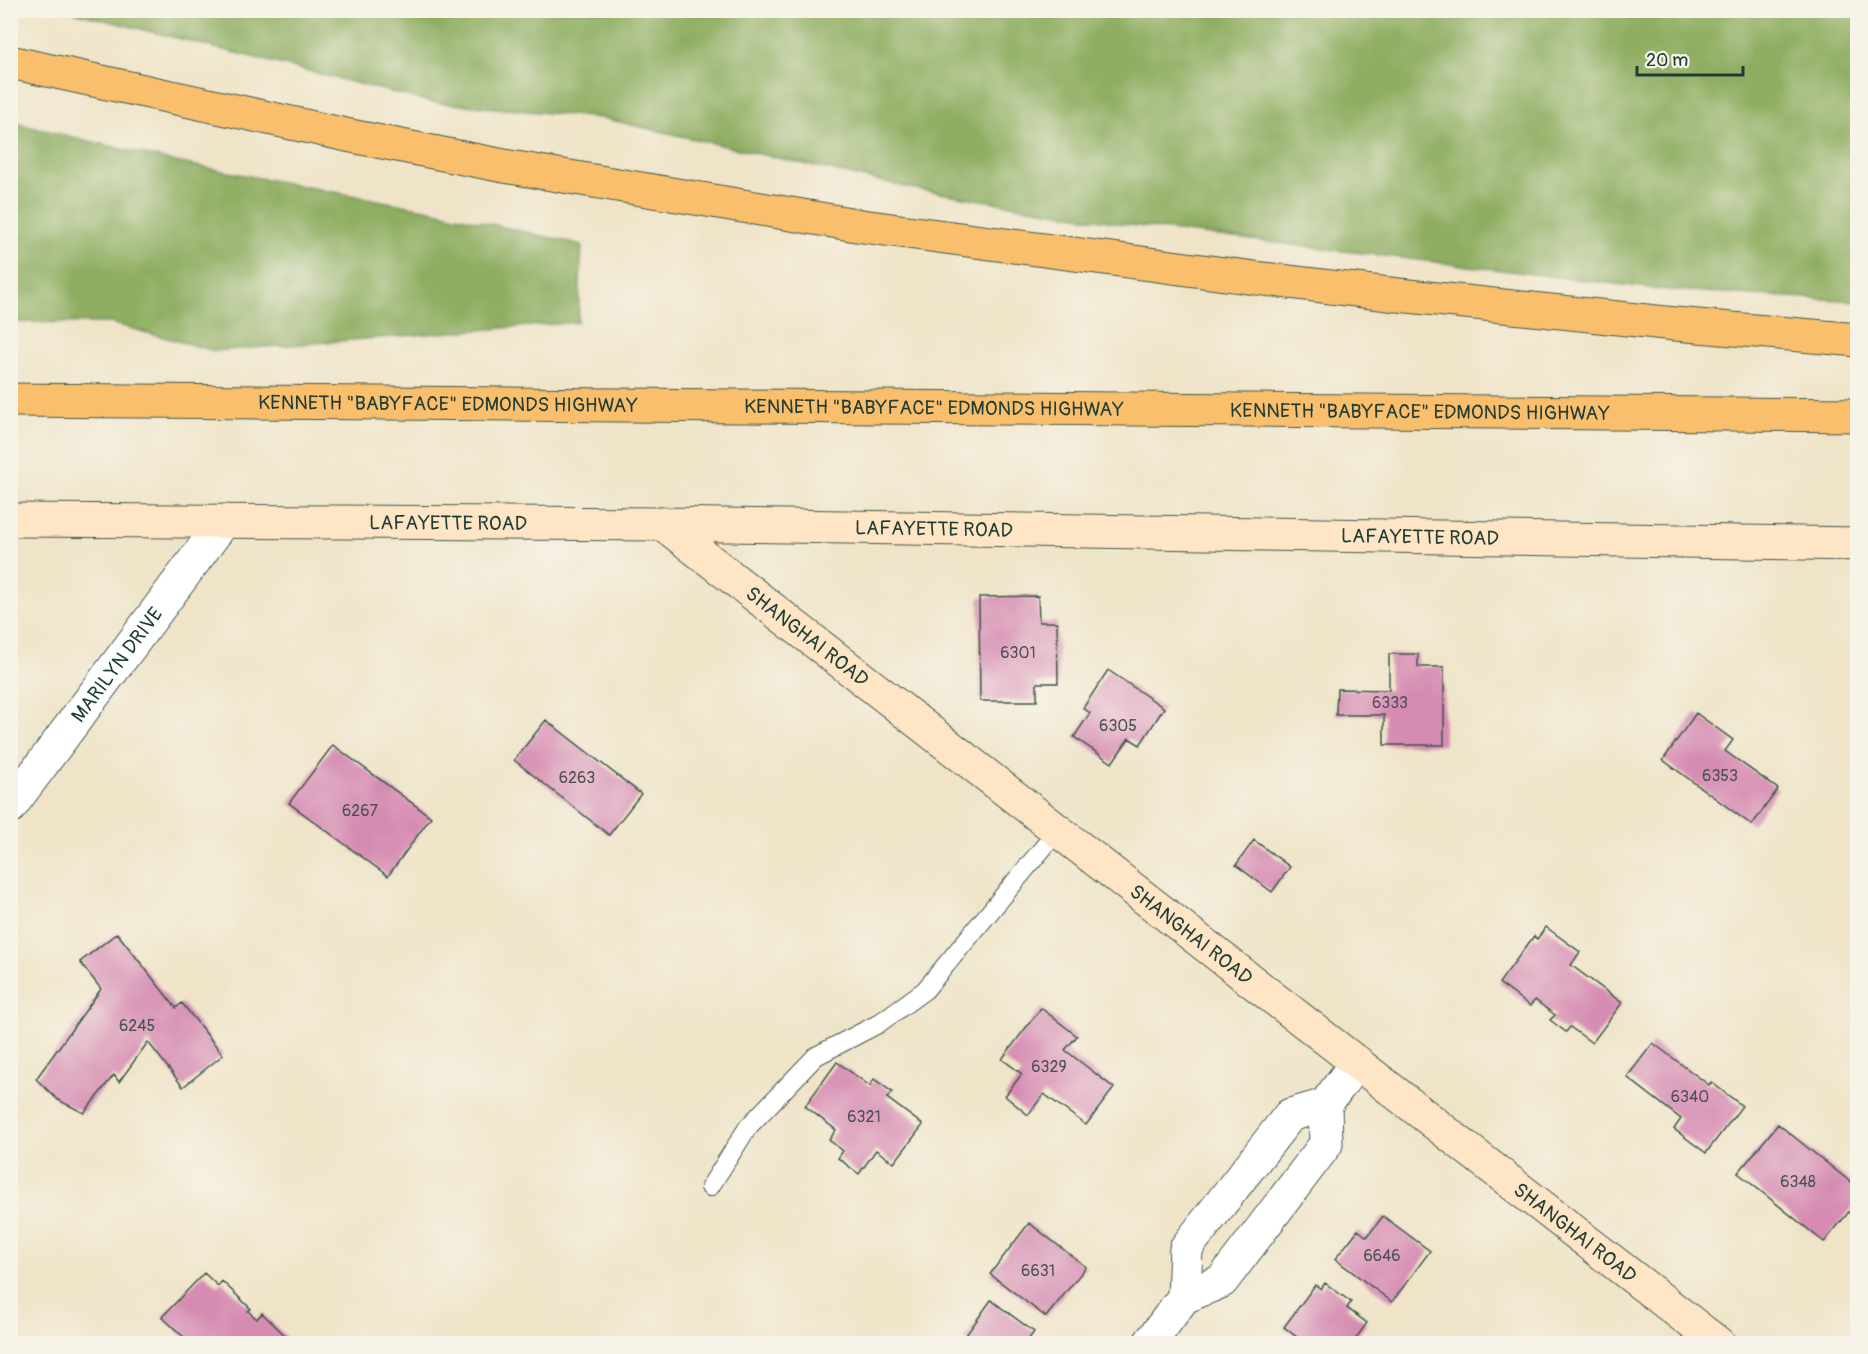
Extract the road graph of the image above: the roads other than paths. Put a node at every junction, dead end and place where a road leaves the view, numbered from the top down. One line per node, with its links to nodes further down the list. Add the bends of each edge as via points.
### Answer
1 (10, 62): 2 (highway, via 504,166 862,226 1377,293)
2 (1857, 340)
3 (10, 400): 4 (highway, KENNETH "BABYFACE" EDMONDS HIGHWAY)
4 (1857, 415)
5 (10, 520): 6 (main road, LAFAYETTE ROAD)
6 (224, 521): 7 (main road, LAFAYETTE ROAD); 9 (street, MARILYN DRIVE)
7 (663, 524): 8 (main road, LAFAYETTE ROAD); 10 (main road, SHANGHAI ROAD)
8 (1857, 544)
9 (10, 807)
10 (1058, 830): 11 (main road, SHANGHAI ROAD); 13 (lane, via 925,990 878,1024 816,1056 748,1127)
11 (1357, 1062): 12 (street); 16 (main road, SHANGHAI ROAD)
12 (1325, 1105): 14 (street, via 1326,1144 1222,1281); 14 (street, via 1290,1115 1186,1248)
13 (710, 1187)
14 (1184, 1297): 15 (street)
15 (1149, 1344)
16 (1719, 1344)

